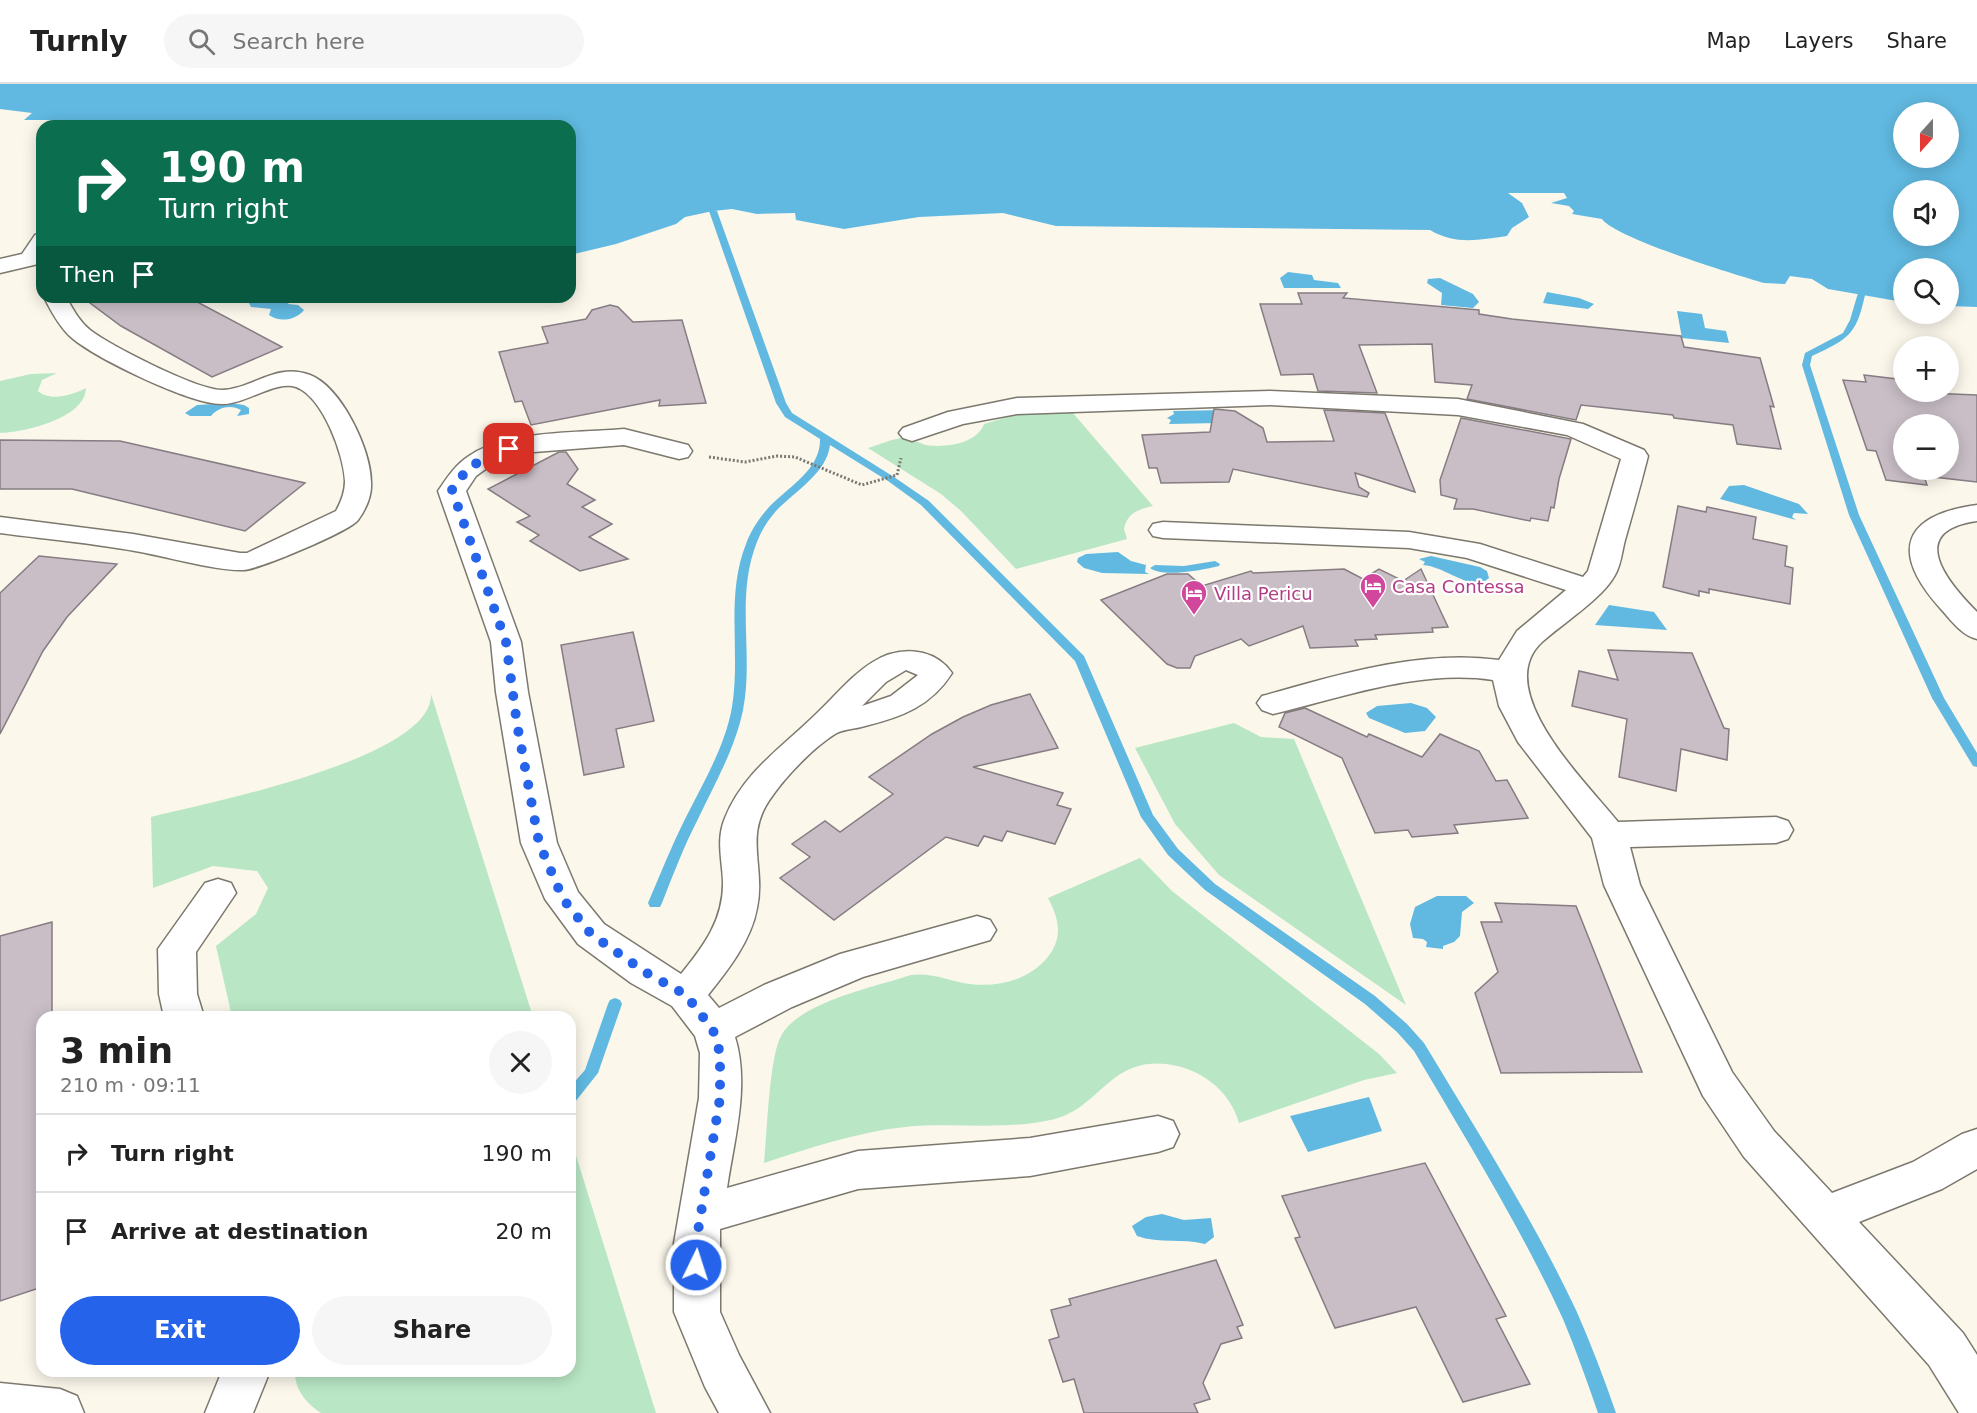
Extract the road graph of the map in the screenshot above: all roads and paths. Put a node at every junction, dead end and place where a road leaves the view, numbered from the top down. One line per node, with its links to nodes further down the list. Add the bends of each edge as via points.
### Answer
1 (0, 266): 2 (street)
2 (36, 268)
3 (58, 303): 8 (street, via 83,336 206,394 233,395 287,378 313,385 335,411 349,448 358,480 352,508 346,517 253,561 240,562 133,542)
4 (912, 433): 10 (street, via 957,417 1017,406 1245,397 1427,404 1574,429 1635,456 1606,565)
5 (680, 452): 6 (path, via 745,462 795,457 856,484 868,485); 19 (street, via 624,437 509,449 489,455 464,472 452,490 506,642 539,843 563,899 591,934)
6 (897, 475)
7 (1977, 513): 11 (street, via 1933,528 1924,538 1923,551 1924,564 1932,579)
8 (0, 525)
9 (1163, 530): 10 (street, via 1409,540 1470,550)
10 (1587, 588): 12 (street, via 1528,638)
11 (1977, 630)
12 (1509, 672): 13 (street, via 1476,667 1435,668); 16 (street, via 1511,696 1527,728)
13 (1273, 703)
14 (826, 725): 19 (street, via 782,762 746,808 737,834 741,893 733,928)
15 (1776, 830): 16 (street)
16 (1608, 835): 25 (street, via 1622,885 1717,1084 1759,1144)
17 (218, 893): 20 (street, via 177,949)
18 (977, 930): 21 (street, via 853,964 778,996)
19 (686, 995): 21 (street)
20 (182, 1011)
21 (713, 1030): 24 (street, via 720,1053 720,1098)
22 (1158, 1134): 24 (street, via 1030,1157 858,1170)
23 (1977, 1147): 25 (street, via 1927,1176)
24 (702, 1215): 31 (street, via 696,1243 697,1312 722,1371)
25 (1827, 1217): 27 (street, via 1946,1349)
26 (244, 1377): 30 (street)
27 (1977, 1398)
28 (0, 1407): 29 (street)
29 (60, 1413)
30 (229, 1413)
31 (746, 1413)

